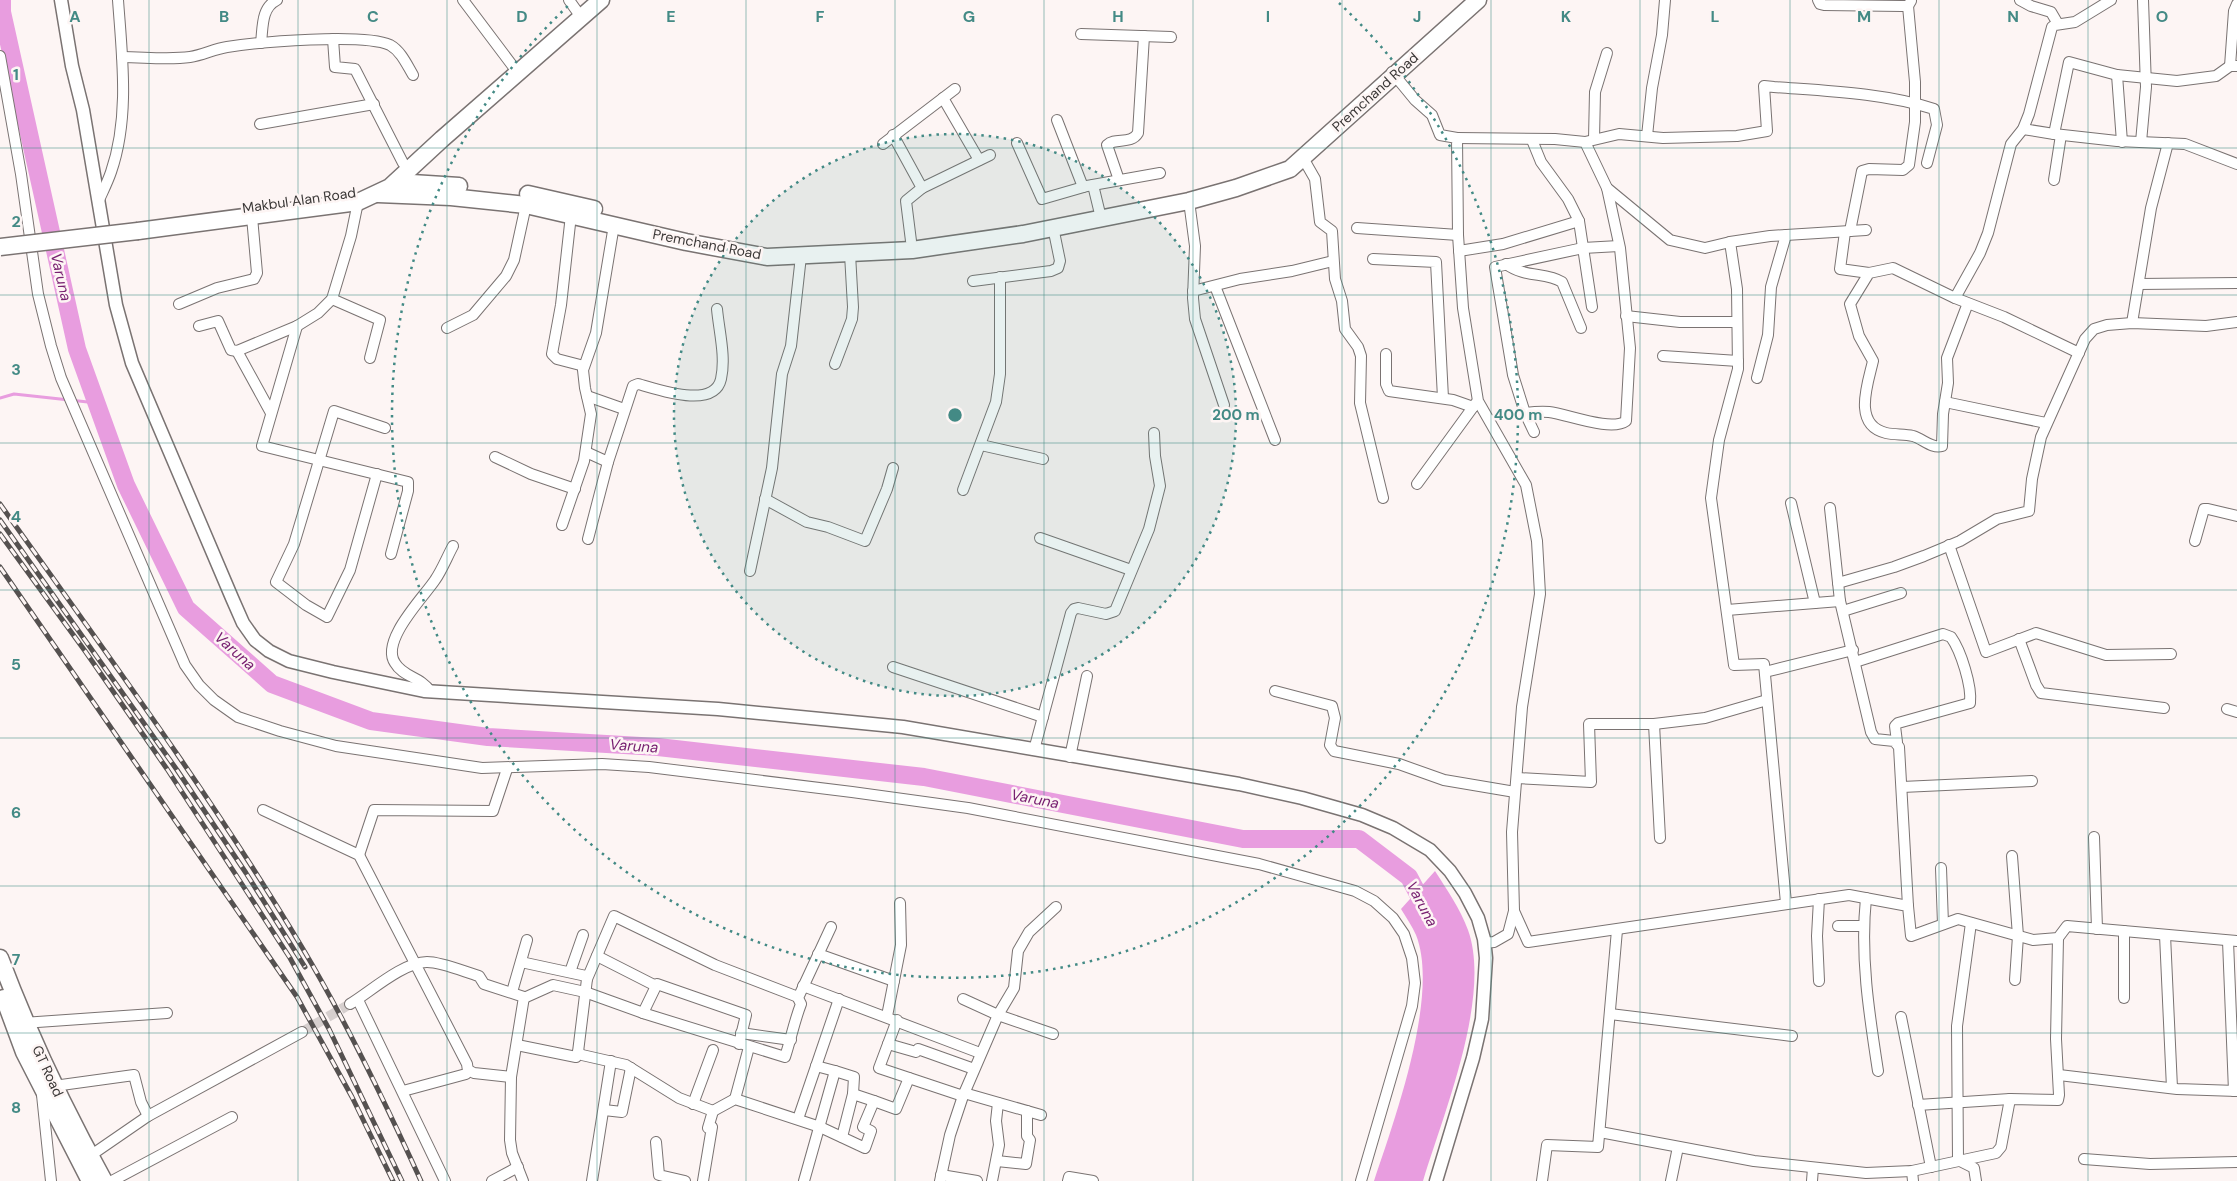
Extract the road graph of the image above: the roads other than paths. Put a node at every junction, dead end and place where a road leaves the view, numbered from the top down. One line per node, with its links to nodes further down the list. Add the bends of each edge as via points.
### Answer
1 (61, 0): 64 (street)
2 (118, 0): 24 (street)
3 (277, 0): 21 (street, via 265,11)
4 (463, 0): 26 (street)
5 (601, 0): 15 (highway, Makbul Alan Road)
6 (1468, 0): 27 (highway, Premchand Road)
7 (1478, 0): 27 (highway, Premchand Road)
8 (1665, 0): 40 (street)
9 (1818, 0): 13 (street, via 1824,5)
10 (2020, 0): 16 (street, via 2051,12)
11 (2111, 0): 16 (street, via 2075,22)
12 (2143, 0): 30 (street)
13 (1910, 3): 33 (street)
14 (2237, 4): 25 (street, via 2234,11)
15 (579, 7): 26 (highway, Makbul Alan Road)
16 (2058, 24): 37 (street, via 2051,30)
17 (1080, 34): 18 (street)
18 (1144, 36): 19 (street); 57 (street, via 1138,133 1131,140 1107,145)
19 (1171, 38)
20 (333, 39): 21 (street); 28 (street, via 371,40 391,46); 34 (street, via 335,67 355,69)
21 (261, 43): 24 (street, via 229,46 189,57)
22 (1607, 53): 43 (street, via 1595,92)
23 (0, 56): 181 (street, via 38,294 61,378 168,628 185,665 199,685 238,716 280,731 336,746)
24 (122, 57): 64 (street, via 120,132 111,172)
25 (2234, 66): 30 (street, via 2216,76 2190,80)
26 (515, 69): 52 (highway, Makbul Alan Road); 59 (highway, Makbul Alan Road)
27 (1392, 72): 41 (street, via 1432,115 1440,135); 50 (highway, Premchand Road); 56 (highway, Premchand Road)
28 (413, 75)
29 (2117, 75): 30 (street); 38 (street, via 2069,62); 44 (street)
30 (2145, 78): 45 (street)
31 (955, 89): 32 (street)
32 (944, 98): 39 (street); 51 (street)
33 (1915, 103): 40 (street, via 1764,86 1767,131 1737,136); 53 (street, via 1934,109 1937,125); 77 (street, via 1908,168 1862,171)
34 (374, 104): 36 (street); 52 (street)
35 (1057, 120): 60 (street)
36 (260, 124)
37 (2023, 129): 38 (street); 99 (street, via 2011,144 1980,253)
38 (2057, 134): 44 (street); 58 (street)
39 (893, 135): 48 (street); 61 (street)
40 (1647, 136): 43 (street, via 1619,134)
41 (1457, 138): 42 (street); 79 (street)
42 (1532, 140): 43 (street); 71 (street, via 1544,166 1568,199)
43 (1589, 141): 62 (street)
44 (2122, 142): 45 (street)
45 (2141, 142): 47 (street)
46 (1017, 143): 60 (street, via 1042,199)
47 (2168, 143): 54 (street, via 2185,144); 96 (street, via 2151,208)
48 (883, 144)
49 (990, 155): 51 (street)
50 (1303, 158): 56 (highway, Premchand Road, via 1290,169); 90 (street, via 1315,179 1320,222 1332,230)
51 (979, 160): 61 (street)
52 (403, 163): 73 (highway, Makbul Alan Road, via 382,181 362,191)
53 (1928, 164)
54 (2237, 164)
55 (1160, 173): 57 (street)
56 (1268, 178): 65 (highway, Premchand Road)
57 (1119, 180): 60 (street)
58 (2054, 180)
59 (396, 182): 63 (highway, Makbul Alan Road); 81 (highway, Premchand Road, via 514,192 749,245 794,247)
60 (1088, 186): 70 (street)
61 (922, 188): 81 (street, via 906,201)
62 (1607, 188): 82 (street, via 1670,240 1705,248); 83 (street)
63 (378, 194): 66 (highway, Makbul Alan Road); 67 (highway, Premchand Road)
64 (99, 200): 173 (street, via 116,305 132,362 232,598 255,640 289,661)
65 (1189, 201): 70 (highway, Premchand Road); 98 (street, via 1195,246)
66 (358, 202): 69 (highway, Makbul Alan Road); 100 (street)
67 (526, 205): 68 (highway, Premchand Road); 111 (street, via 516,255 506,276 473,315)
68 (571, 215): 72 (highway, Premchand Road); 120 (street, via 552,352 554,358)
69 (252, 217): 73 (highway, Makbul Alan Road); 102 (street, via 257,273 254,279 217,288)
70 (1101, 218): 74 (highway, Premchand Road)
71 (1579, 221): 85 (street); 86 (street, via 1503,244)
72 (614, 224): 88 (highway, Premchand Road, via 749,254); 120 (street, via 597,328)
73 (138, 226): 78 (highway, Makbul Alan Road); 84 (highway, bridge)
74 (1045, 228): 81 (highway, Premchand Road, via 1020,226); 87 (highway, Premchand Road, via 912,250); 93 (street, via 1060,260 1058,268)
75 (1357, 228): 79 (street)
76 (1866, 230): 77 (street)
77 (1848, 231): 80 (street); 92 (street, via 1840,269)
78 (0, 235)
79 (1458, 235): 86 (street)
80 (1786, 235): 82 (street); 121 (street, via 1771,287 1768,335)
81 (911, 241)
82 (1730, 242): 106 (street, via 1737,289)
83 (1619, 246): 85 (street); 105 (street)
84 (0, 247)
85 (1583, 248): 91 (street); 103 (street)
86 (1459, 251): 125 (street)
87 (850, 254): 88 (highway, Premchand Road); 119 (street, via 852,319)
88 (801, 256): 147 (street, via 791,346 782,374 772,468)
89 (1373, 259): 123 (street, via 1436,262)
90 (1333, 261): 97 (street); 146 (street, via 1345,329 1361,356 1360,403)
91 (1506, 264): 112 (street, via 1519,272 1562,282); 129 (street, via 1496,266 1494,272 1510,359)
92 (1869, 274): 99 (street, via 1893,268); 124 (street, via 1850,304 1858,336 1873,361 1864,399 1865,414 1882,432 1912,436 1940,447 1943,444)
93 (1000, 277): 94 (street); 135 (street, via 1000,374 996,402)
94 (973, 281)
95 (2237, 283): 96 (street)
96 (2139, 284): 108 (street)
97 (1215, 286): 98 (street); 134 (street)
98 (1193, 292): 126 (street, via 1198,331)
99 (1955, 298): 101 (street)
100 (332, 299): 110 (street, via 318,313); 117 (street, via 380,320)
101 (1968, 303): 114 (street); 124 (street, via 1949,350)
102 (179, 304)
103 (1592, 307)
104 (717, 309): 127 (street, via 722,372 716,388 704,394 681,396 636,384)
105 (1626, 316): 106 (street, via 1680,322); 129 (street, via 1630,366 1624,422 1601,423 1548,412)
106 (1737, 322): 118 (street)
107 (2237, 322): 108 (street, via 2206,326)
108 (2132, 323): 114 (street, via 2094,329)
109 (199, 326): 113 (street, via 218,321 231,350)
110 (297, 326): 113 (street); 128 (street)
111 (447, 328)
112 (1581, 328)
113 (237, 351): 128 (street)
114 (2079, 353): 130 (street)
115 (1386, 354): 123 (street, via 1389,391)
116 (1663, 356): 118 (street)
117 (370, 358)
118 (1738, 361): 164 (street, via 1719,440 1712,498)
119 (834, 364)
120 (584, 366): 122 (street)
121 (1757, 378)
122 (587, 396): 127 (street); 136 (street, via 591,414)
123 (1443, 398): 125 (street)
124 (1945, 402): 130 (street)
125 (1476, 404): 143 (street); 182 (street, via 1526,485 1538,542 1540,594 1522,707)
126 (1224, 405)
127 (624, 409): 140 (street)
128 (271, 413): 138 (street, via 262,446)
129 (1525, 413): 132 (street)
130 (2046, 423): 155 (street, via 2032,479 2030,510 1997,519)
131 (385, 428): 138 (street, via 334,411)
132 (1534, 432)
133 (1154, 433): 158 (street, via 1160,486 1149,530)
134 (1275, 440)
135 (981, 445): 139 (street); 145 (street)
136 (586, 452): 140 (street); 144 (street)
137 (495, 457): 144 (street)
138 (320, 459): 142 (street); 142 (street, via 294,544 276,582 327,617 350,570)
139 (1043, 459)
140 (608, 462): 153 (street)
141 (893, 468): 147 (street, via 865,541 807,522)
142 (377, 474): 157 (street, via 408,482)
143 (1417, 484)
144 (575, 489): 151 (street)
145 (963, 490)
146 (1383, 498)
147 (765, 499): 159 (street)
148 (1791, 504): 162 (street)
149 (1830, 508): 160 (street)
150 (2237, 516): 154 (street, via 2204,510)
151 (562, 526)
152 (1040, 538): 158 (street)
153 (588, 539)
154 (2195, 541)
155 (1950, 545): 160 (street, via 1894,567); 165 (street, via 1985,651)
156 (453, 546): 173 (street, via 437,578 404,621 392,645 395,665 423,682)
157 (391, 554)
158 (1131, 570): 176 (street, via 1113,613 1072,610)
159 (750, 571)
160 (1838, 583): 163 (street)
161 (1901, 593): 163 (street)
162 (1815, 603): 163 (street); 164 (street)
163 (1841, 606): 166 (street)
164 (1727, 610): 170 (street, via 1734,666 1764,664)
165 (2019, 639): 167 (street, via 2039,633 2106,655); 175 (street, via 2042,693)
166 (1852, 650): 168 (street); 170 (street)
167 (2171, 654)
168 (1855, 662): 178 (street, via 1873,737); 178 (street, via 1943,634 1951,637 1960,652 1970,703 1898,723 1895,726)
169 (893, 667): 176 (street)
170 (1765, 672): 174 (street)
171 (1087, 676): 180 (street)
172 (1275, 691): 185 (street, via 1332,706 1335,718 1330,745 1334,751 1399,764 1444,780)
173 (430, 692): 179 (street, via 804,716 947,734)
174 (1767, 700): 177 (street, via 1705,718); 195 (street)
175 (2164, 708)
176 (1043, 717): 179 (street)
177 (1654, 724): 182 (street, via 1590,724 1591,782); 188 (street)
178 (1896, 742): 184 (street)
179 (1034, 750): 180 (street)
180 (1070, 757): 213 (street, via 1239,784 1311,801 1393,828 1430,850 1450,871 1478,918)
181 (507, 769): 189 (street, via 493,812 374,810); 315 (street, via 580,764 648,767 968,808 1259,864 1355,891 1393,918 1404,934 1412,958 1415,983 1412,1006)
182 (1517, 778): 185 (street)
183 (2032, 781): 184 (street)
184 (1902, 787): 196 (street)
185 (1516, 792): 198 (street, via 1512,832)
186 (263, 810): 189 (street)
187 (2094, 837): 204 (street)
188 (1660, 838)
189 (359, 855): 218 (street)
190 (2012, 856): 209 (street)
191 (1941, 868): 200 (street)
192 (1866, 898): 193 (street, via 1849,895); 196 (street); 202 (street)
193 (1818, 899): 195 (street); 223 (street)
194 (900, 903): 222 (street, via 901,945)
195 (1786, 903): 205 (street)
196 (1908, 906): 200 (street, via 1911,936)
197 (1056, 907): 237 (street, via 1022,942 1014,988)
198 (1514, 911): 205 (street, via 1528,942); 213 (street, via 1508,934 1494,942)
199 (1971, 923): 200 (street, via 1958,919); 209 (street); 274 (street, via 1957,1026)
200 (1943, 924)
201 (1838, 926): 202 (street)
202 (1864, 926): 259 (street, via 1864,966)
203 (831, 927): 214 (street)
204 (2097, 929): 206 (street); 210 (street, via 2066,926)
205 (1617, 930): 236 (street)
206 (2124, 931): 208 (street); 231 (street)
207 (583, 935): 219 (street)
208 (2165, 935): 212 (street); 264 (street)
209 (2018, 936): 210 (street, via 2033,940); 221 (street)
210 (2058, 938): 260 (street)
211 (527, 940): 217 (street)
212 (2232, 941): 266 (street)
213 (1484, 943): 316 (street, via 1486,966 1482,1019 1474,1058)
214 (818, 954): 222 (street); 225 (street)
215 (597, 956): 220 (street); 224 (street); 229 (street, via 614,916 715,965)
216 (0, 958): 240 (highway, GT Road)
217 (521, 962): 219 (street); 227 (street)
218 (416, 964): 227 (street, via 428,962 479,976 484,984); 257 (street); 265 (street, via 354,1002)
219 (570, 972): 220 (street)
220 (587, 979): 228 (street)
221 (2015, 980)
222 (894, 981): 239 (street)
223 (1819, 981)
224 (656, 986): 234 (street); 242 (street, via 746,1015)
225 (803, 986): 229 (street); 232 (street)
226 (0, 988): 240 (highway, GT Road)
227 (512, 992): 230 (street)
228 (585, 992): 230 (street, via 552,986); 234 (street); 251 (street)
229 (798, 997): 245 (street, via 801,1004 792,1025)
230 (524, 998): 248 (street)
231 (2124, 998)
232 (839, 999): 239 (street); 254 (street)
233 (963, 999): 237 (street)
234 (643, 1013): 246 (street)
235 (167, 1014): 240 (street)
236 (1610, 1014): 244 (street); 284 (street)
237 (998, 1015): 243 (street); 252 (street)
238 (1901, 1017): 275 (street)
239 (892, 1018): 247 (street); 252 (street)
240 (18, 1023): 263 (highway, GT Road)
241 (302, 1032): 280 (street)
242 (742, 1033): 245 (street); 246 (street)
243 (1053, 1034)
244 (1792, 1036)
245 (791, 1040): 249 (street, via 785,1057)
246 (739, 1044): 249 (street)
247 (888, 1044): 256 (street, via 916,1052 918,1049); 262 (street, via 879,1068)
248 (517, 1045): 251 (street, via 576,1057); 261 (street)
249 (749, 1047): 269 (street)
250 (712, 1050): 273 (street)
251 (578, 1052): 253 (street)
252 (980, 1053): 256 (street)
253 (611, 1061): 255 (street); 276 (street)
254 (816, 1066): 258 (street); 282 (street)
255 (631, 1068): 273 (street); 276 (street, via 622,1112)
256 (974, 1069): 268 (street)
257 (468, 1070): 261 (street); 265 (street, via 466,1074)
258 (835, 1071): 267 (street, via 854,1077); 283 (street)
259 (1878, 1071)
260 (2058, 1075): 264 (street); 270 (street, via 2060,1095 2056,1102)
261 (511, 1077): 293 (street, via 510,1146)
262 (908, 1078): 268 (street); 271 (street, via 896,1109)
263 (48, 1088): 280 (street, via 134,1075); 288 (highway, GT Road); 300 (street)
264 (2172, 1088): 266 (street)
265 (403, 1091): 304 (street)
266 (2236, 1091)
267 (853, 1094): 271 (street); 285 (street)
268 (963, 1095): 272 (street); 299 (street)
269 (736, 1099): 277 (street); 282 (street)
270 (2010, 1099): 274 (street); 290 (street, via 2000,1151)
271 (874, 1101): 285 (street, via 863,1127 871,1131 865,1148)
272 (998, 1103): 278 (street); 291 (street)
273 (693, 1104): 277 (street)
274 (1958, 1104): 275 (street); 290 (street)
275 (1918, 1105): 294 (street)
276 (604, 1110): 307 (street)
277 (713, 1111): 309 (street, via 708,1128 712,1127)
278 (1027, 1111): 279 (street); 291 (street, via 1027,1136 1030,1140 1026,1164)
279 (1040, 1115)
280 (148, 1116): 288 (street)
281 (232, 1116): 303 (street)
282 (798, 1119): 283 (street)
283 (820, 1127): 285 (street); 310 (street)
284 (1600, 1132): 287 (street); 317 (street, via 1598,1146 1547,1145)
285 (842, 1137)
286 (656, 1142): 298 (street)
287 (1678, 1147): 295 (street); 318 (street)
288 (85, 1159): 301 (highway, GT Road); 302 (highway, GT Road)
289 (2084, 1159): 292 (street, via 2150,1164)
290 (1958, 1160): 294 (street); 320 (street, via 1974,1168)
291 (997, 1161): 312 (street)
292 (2237, 1162)
293 (518, 1167): 305 (street); 306 (street)
294 (1931, 1167): 296 (street)
295 (1813, 1168): 297 (street); 319 (street)
296 (1913, 1176): 297 (street)
297 (1865, 1177)
298 (659, 1178): 308 (street)
299 (941, 1178): 311 (street)
300 (51, 1181)
301 (90, 1181)
302 (104, 1181)
303 (112, 1181)
304 (446, 1181)
305 (492, 1181)
306 (523, 1181)
307 (592, 1181)
308 (685, 1181)
309 (703, 1181)
310 (804, 1181)
311 (977, 1181)
312 (992, 1181)
313 (1068, 1181): 314 (street, via 1069,1177)
314 (1094, 1181)
315 (1361, 1181)
316 (1436, 1181)
317 (1542, 1181)
318 (1671, 1181)
319 (1812, 1181)
320 (1976, 1181)

